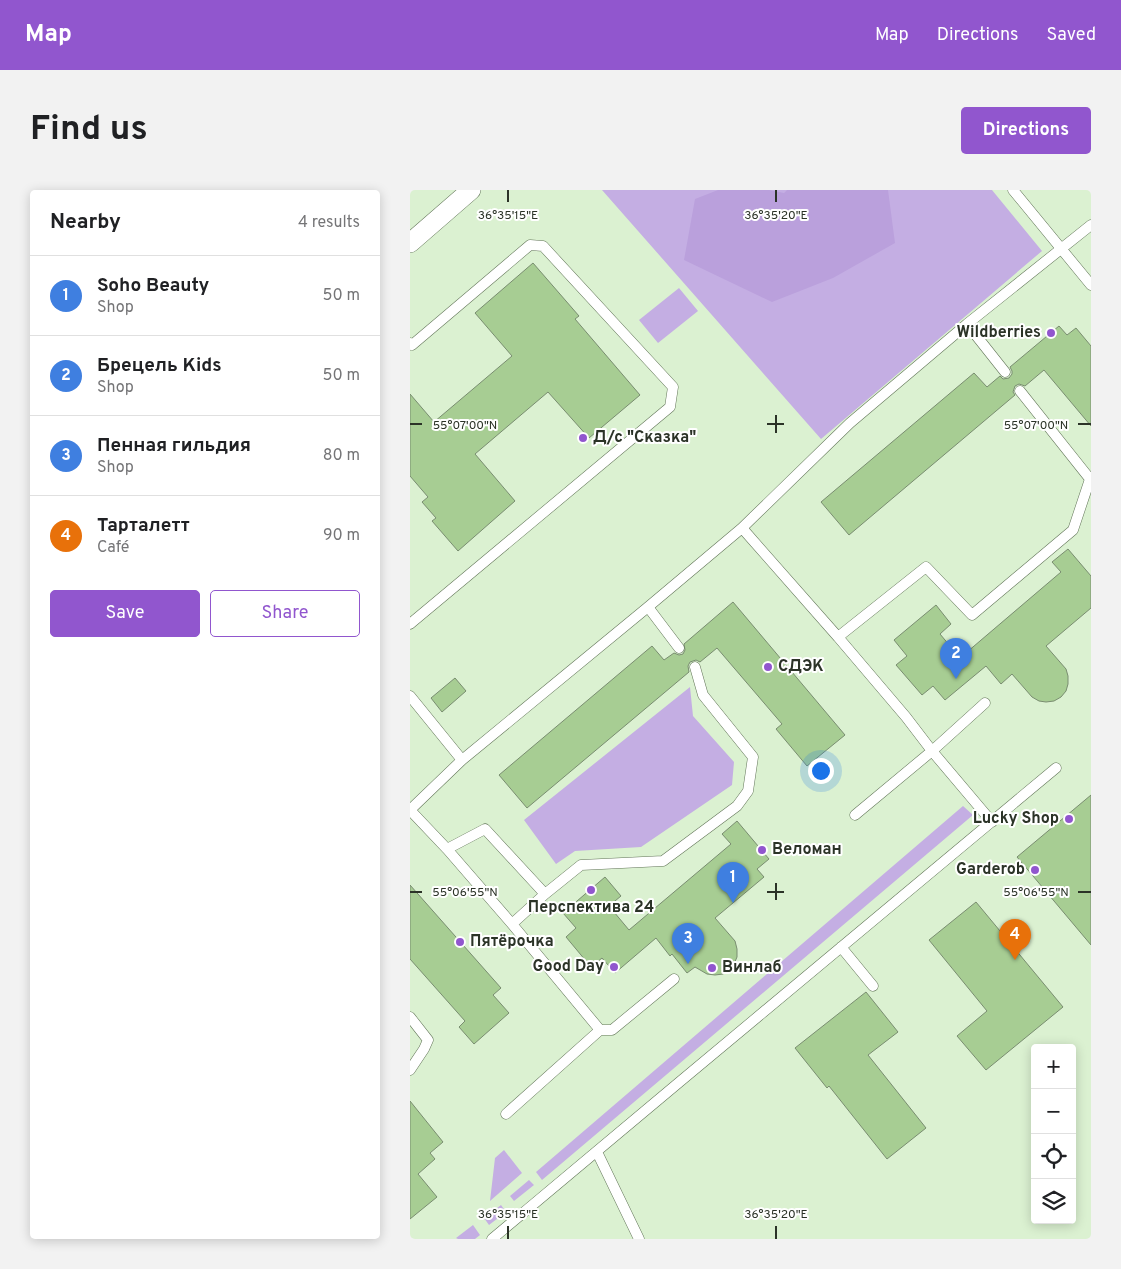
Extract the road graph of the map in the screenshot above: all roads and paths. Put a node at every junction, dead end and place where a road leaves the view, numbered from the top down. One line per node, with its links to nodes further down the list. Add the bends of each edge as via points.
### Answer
1 (471, 190): 4 (street)
2 (1012, 190): 5 (lane)
3 (1091, 225): 5 (lane)
4 (410, 243)
5 (1061, 249): 6 (lane); 7 (lane)
6 (1091, 285)
7 (967, 324): 9 (lane); 11 (lane, via 850,423)
8 (410, 343): 13 (lane, via 412,345 530,245 544,246 673,387 670,407)
9 (1005, 372)
10 (1020, 391): 14 (lane, via 1090,479 1073,530 972,615 926,567)
11 (742, 528): 12 (lane); 14 (lane)
12 (648, 608): 15 (lane); 20 (lane)
13 (410, 624)
14 (838, 637): 19 (lane)
15 (680, 648)
16 (695, 667): 26 (lane, via 703,695 753,757 748,791 737,806 663,861 580,865)
17 (410, 696): 20 (lane)
18 (985, 703): 19 (lane)
19 (932, 751): 23 (lane); 24 (lane)
20 (462, 760): 22 (lane)
21 (1056, 768): 24 (lane)
22 (410, 810): 25 (lane)
23 (855, 815)
24 (992, 822): 28 (lane)
25 (447, 849): 26 (lane, via 485,829); 27 (lane)
26 (545, 894): 27 (lane)
27 (512, 924): 32 (lane)
28 (841, 947): 30 (lane); 35 (lane)
29 (674, 979): 32 (lane, via 612,1030)
30 (873, 986)
31 (410, 1017): 33 (lane, via 428,1040)
32 (600, 1030): 34 (lane)
33 (410, 1070)
34 (506, 1114)
35 (596, 1152): 36 (lane); 37 (lane)
36 (492, 1239)
37 (639, 1239)

